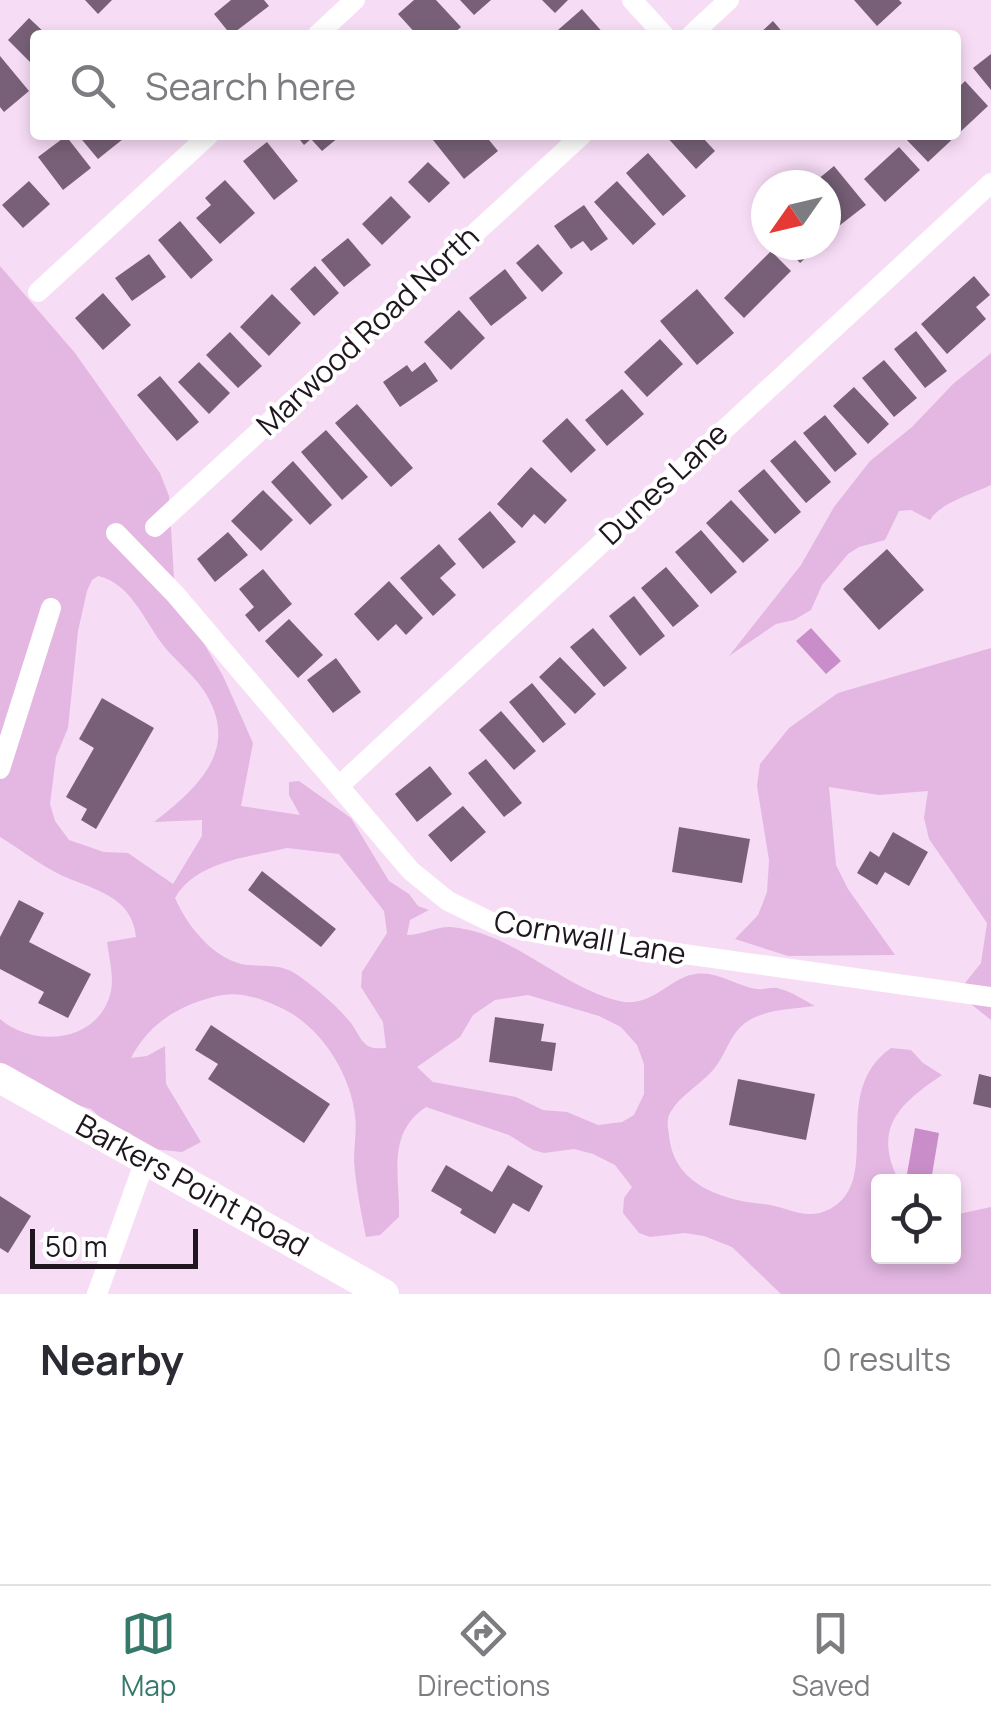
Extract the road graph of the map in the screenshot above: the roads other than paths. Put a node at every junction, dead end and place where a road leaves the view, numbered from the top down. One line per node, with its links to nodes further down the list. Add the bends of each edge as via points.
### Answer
1 (355, 0): 4 (street)
2 (632, 0): 5 (street)
3 (729, 0): 6 (street)
4 (322, 30)
5 (659, 30)
6 (696, 30)
7 (203, 140): 10 (street)
8 (577, 140): 11 (street, Marwood Road North)
9 (991, 183): 15 (street, Dunes Lane)
10 (38, 292)
11 (155, 527)
12 (116, 532): 15 (street, Cornwall Lane)
13 (51, 608): 14 (street)
14 (0, 769)
15 (339, 786): 16 (street, Cornwall Lane, via 427,887 495,924)
16 (991, 997)
17 (0, 1078): 18 (street, Barkers Point Road)
18 (146, 1158): 19 (street); 20 (street, Barkers Point Road)
19 (97, 1294)
20 (384, 1294)

